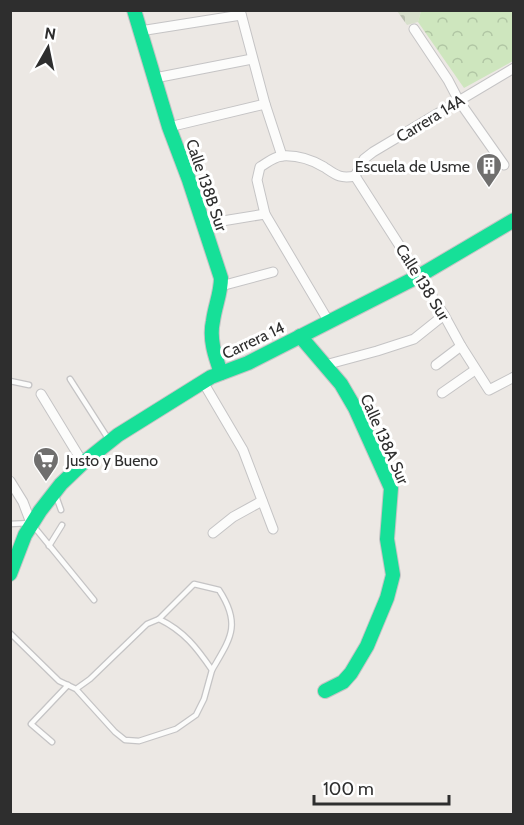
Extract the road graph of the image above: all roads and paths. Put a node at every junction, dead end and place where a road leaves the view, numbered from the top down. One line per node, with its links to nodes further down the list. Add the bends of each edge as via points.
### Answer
1 (134, 10): 4 (street, Calle 138B Sur)
2 (240, 13): 4 (street); 5 (street)
3 (414, 29): 8 (street)
4 (141, 31): 7 (street, Calle 138B Sur)
5 (252, 59): 7 (street); 9 (street)
6 (513, 68): 8 (street, Carrera 14A)
7 (155, 78): 10 (street, Calle 138B Sur)
8 (459, 101): 12 (street); 13 (street, Carrera 14A, via 373,152 364,159)
9 (265, 104): 10 (street); 11 (street)
10 (170, 127): 16 (street, Calle 138B Sur)
11 (282, 156): 13 (street, via 305,159 345,178); 14 (street, via 260,167 257,180)
12 (504, 165)
13 (356, 176): 18 (street, Calle 138 Sur)
14 (265, 214): 16 (street); 21 (street)
15 (513, 220): 18 (street, Carrera 14)
16 (204, 224): 19 (street, Calle 138B Sur)
17 (273, 272): 19 (street)
18 (419, 276): 20 (street, Calle 138 Sur); 21 (street, Carrera 14)
19 (221, 286): 27 (street, Calle 138B Sur, via 212,327 212,343)
20 (444, 315): 23 (street, Calle 138 Sur); 24 (street, via 414,339)
21 (329, 322): 22 (street, Carrera 14)
22 (300, 336): 24 (street, Calle 138A Sur); 27 (street, Carrera 14)
23 (461, 346): 25 (street); 26 (street, Calle 138 Sur)
24 (325, 365): 54 (street, Calle 138A Sur, via 355,408 391,488 387,545 393,570 377,623 358,664 345,680)
25 (436, 365)
26 (476, 370): 28 (street, Calle 138 Sur, via 489,390); 33 (street)
27 (221, 373): 31 (street, Carrera 14)
28 (513, 377)
29 (70, 379): 35 (lane)
30 (10, 381): 32 (lane)
31 (202, 382): 35 (street, Carrera 14); 39 (street, via 243,450)
32 (29, 386)
33 (442, 393)
34 (41, 394): 36 (street)
35 (110, 441): 36 (street, Carrera 14)
36 (83, 463): 38 (street, Carrera 14)
37 (10, 481): 41 (street)
38 (55, 492): 40 (lane); 41 (street, Carrera 14)
39 (262, 501): 44 (street); 45 (street)
40 (61, 510)
41 (31, 523): 42 (lane); 46 (lane); 47 (street, Carrera 14)
42 (10, 524)
43 (62, 525): 46 (lane)
44 (273, 530)
45 (213, 533)
46 (49, 546): 48 (lane)
47 (10, 574)
48 (94, 600)
49 (159, 619): 51 (lane, via 174,626 197,647); 51 (lane, via 194,584 219,590 232,626 229,641); 53 (lane, via 147,624)
50 (10, 633): 52 (lane, via 59,681)
51 (212, 670): 53 (lane, via 196,716 176,729 139,741 125,740 115,732)
52 (68, 685): 53 (lane); 55 (lane, via 31,724)
53 (76, 689)
54 (325, 692)
55 (52, 742)

